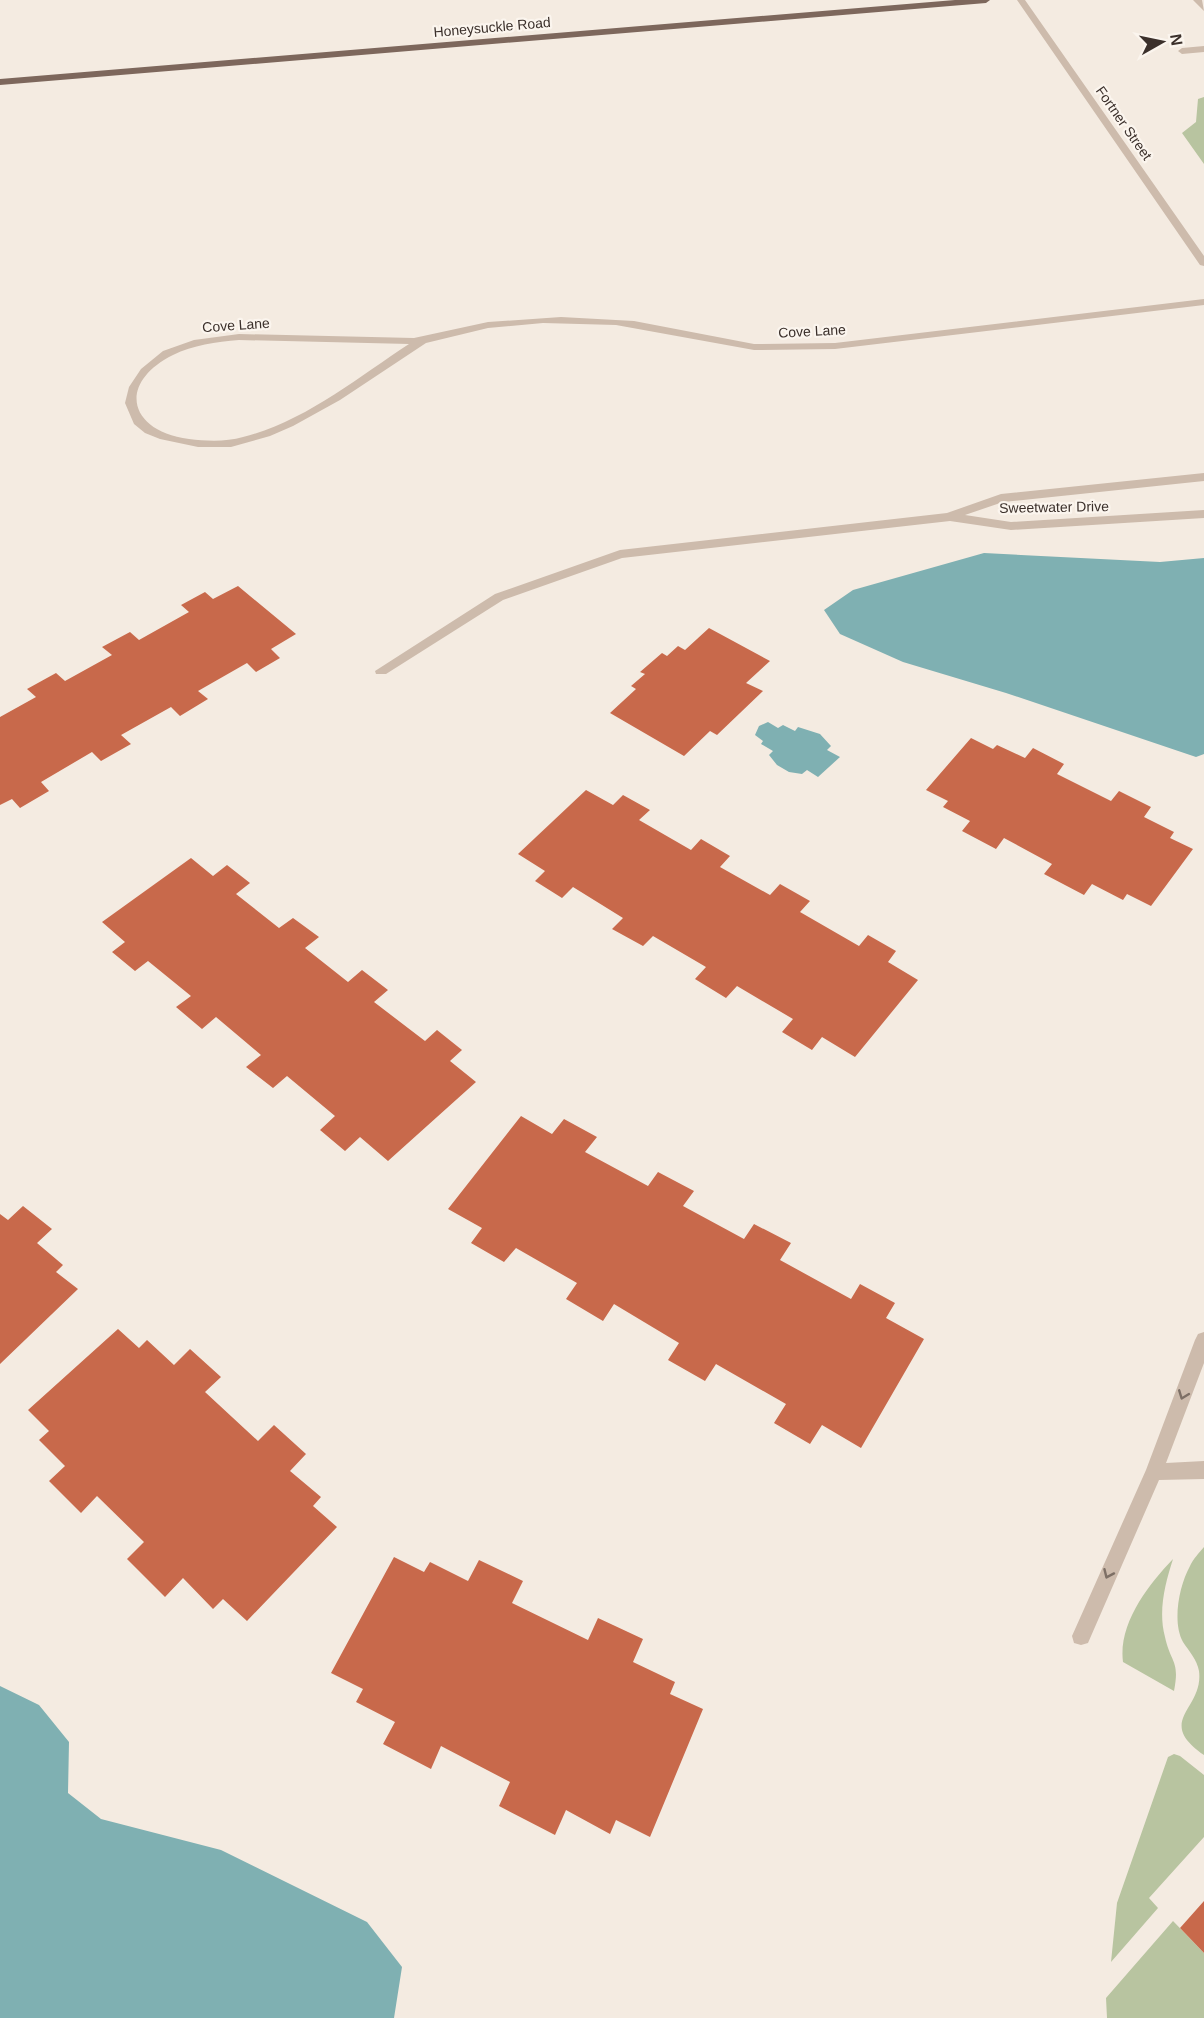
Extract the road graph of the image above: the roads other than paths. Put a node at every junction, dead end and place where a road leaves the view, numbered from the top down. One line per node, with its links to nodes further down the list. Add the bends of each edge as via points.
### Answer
1 (986, 0): 7 (main road, Honeysuckle Road)
2 (1021, 0): 8 (street, Fortner Street)
3 (1197, 0): 4 (street)
4 (1204, 8)
5 (1204, 49): 6 (street)
6 (1182, 51)
7 (0, 82)
8 (1204, 263)
9 (1204, 302): 10 (street, Cove Lane, via 835,346 752,347 605,322 519,322 471,327)
10 (423, 340): 10 (street, Cove Lane, via 241,337 183,346 162,355 142,373 130,394 132,412 145,427 173,441 205,445 243,441 281,427 319,406)
11 (1204, 477): 13 (street, Sweetwater Drive, via 1001,498)
12 (1204, 514): 13 (street, Sweetwater Drive, via 1011,526)
13 (949, 517): 14 (street, via 620,554 499,597)
14 (381, 671)
15 (1204, 1340): 17 (street, one-way to 17)
16 (1204, 1470): 17 (street)
17 (1154, 1472): 18 (street, one-way to 18)
18 (1081, 1636)

